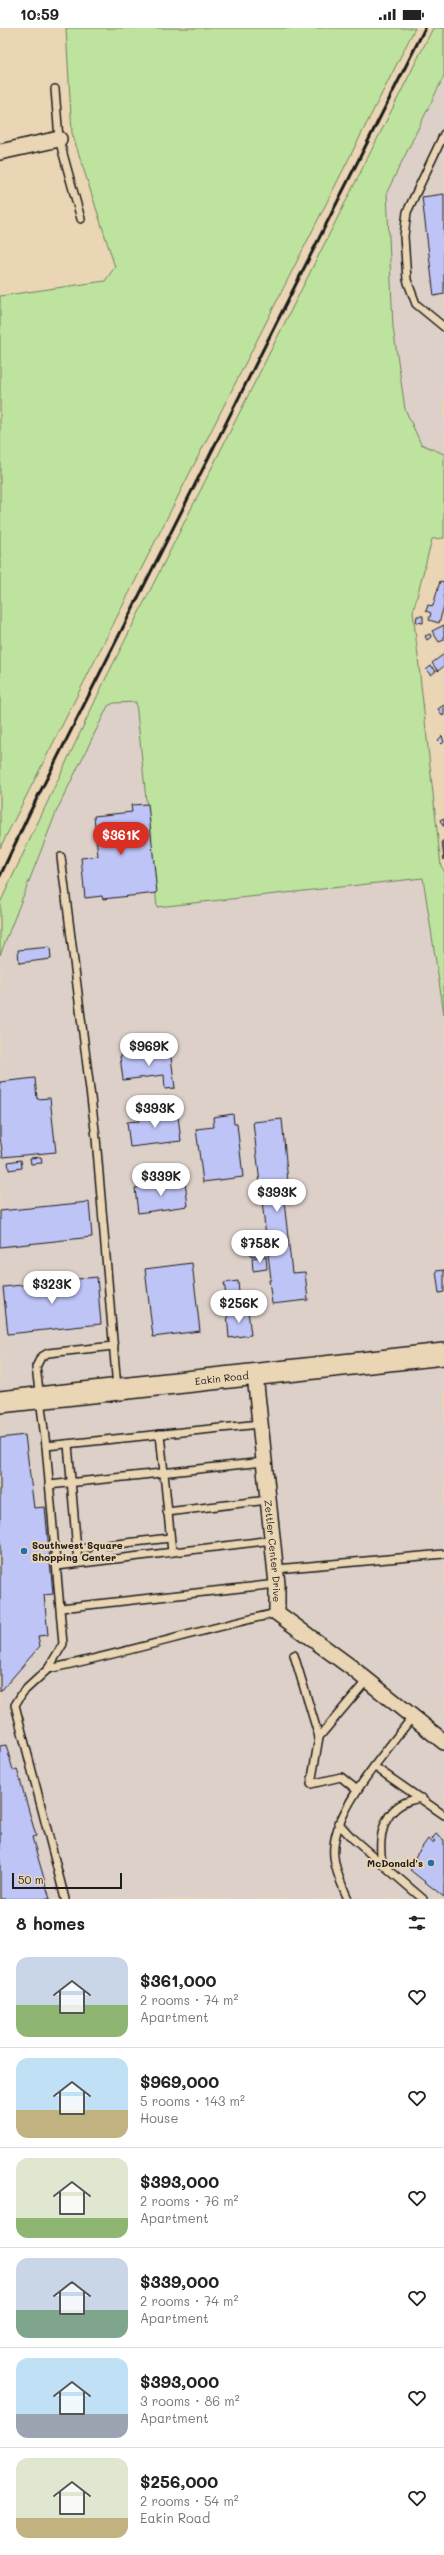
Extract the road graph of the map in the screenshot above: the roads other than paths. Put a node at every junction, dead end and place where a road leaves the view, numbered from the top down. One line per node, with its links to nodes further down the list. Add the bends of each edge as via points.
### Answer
1 (55, 89): 3 (lane)
2 (444, 134): 6 (lane, via 407,212 404,236 407,280 416,304)
3 (59, 140): 4 (street); 5 (lane)
4 (0, 152)
5 (81, 219)
6 (444, 327)
7 (61, 857): 8 (lane, via 96,1138)
8 (114, 1346): 11 (lane); 12 (lane, via 48,1353 41,1358 36,1367)
9 (444, 1354): 10 (street, Eakin Road)
10 (255, 1375): 11 (street, Eakin Road); 14 (street, Zettler Center Drive)
11 (117, 1390): 12 (street, Eakin Road)
12 (41, 1397): 13 (street, Eakin Road); 17 (lane)
13 (0, 1402)
14 (260, 1424): 15 (lane); 18 (street, Zettler Center Drive)
15 (160, 1434): 16 (lane); 19 (lane)
16 (68, 1444): 17 (lane); 20 (lane)
17 (46, 1446): 21 (lane)
18 (264, 1462): 19 (lane); 22 (street, Zettler Center Drive)
19 (163, 1473): 20 (lane); 23 (lane)
20 (73, 1482): 21 (lane); 28 (lane)
21 (50, 1485): 32 (lane)
22 (268, 1500): 23 (lane); 25 (street, Zettler Center Drive)
23 (167, 1512): 24 (lane)
24 (170, 1538): 26 (lane); 29 (lane)
25 (273, 1540): 29 (lane); 33 (street, Zettler Center Drive)
26 (108, 1545)
27 (89, 1548): 28 (lane)
28 (77, 1549): 31 (lane)
29 (172, 1552): 31 (lane)
30 (444, 1554): 33 (lane)
31 (78, 1563): 32 (lane)
32 (57, 1566): 35 (lane)
33 (276, 1569): 34 (street, Zettler Center Drive)
34 (277, 1584): 35 (lane); 36 (street, Zettler Center Drive)
35 (61, 1608): 38 (lane, via 63,1644)
36 (277, 1613): 38 (lane, via 197,1631 119,1654); 39 (street, Zettler Center Drive)
37 (294, 1655): 41 (lane)
38 (48, 1669): 49 (lane, via 23,1692 15,1705)
39 (367, 1680): 40 (street, Zettler Center Drive); 41 (lane)
40 (412, 1716): 42 (street, Zettler Center Drive); 43 (lane)
41 (319, 1736): 44 (lane, via 311,1784 342,1777)
42 (444, 1742)
43 (375, 1767): 44 (lane); 45 (lane)
44 (357, 1790): 47 (lane)
45 (422, 1798): 46 (lane); 48 (lane, via 401,1804 382,1826 378,1844)
46 (444, 1815)
47 (338, 1823): 48 (lane); 50 (lane, via 334,1847 338,1877)
48 (382, 1863): 51 (lane)
49 (65, 1899)
50 (348, 1899)
51 (424, 1899)

